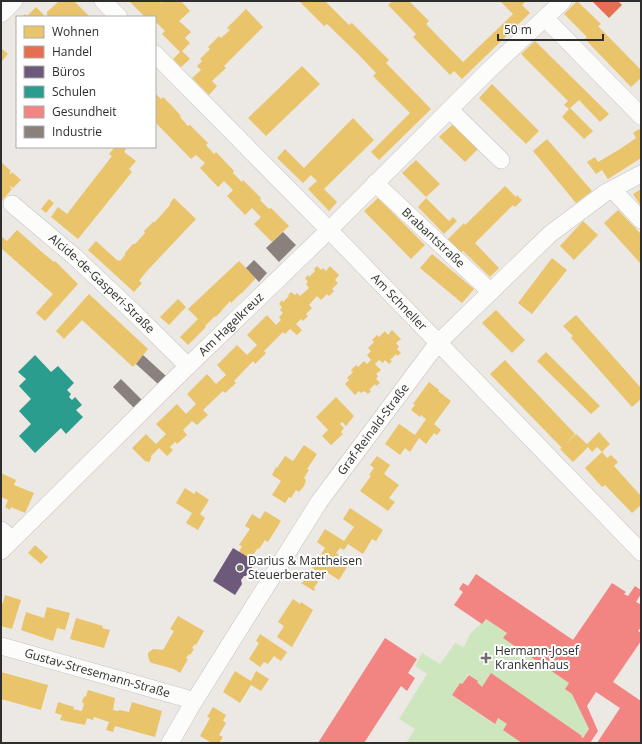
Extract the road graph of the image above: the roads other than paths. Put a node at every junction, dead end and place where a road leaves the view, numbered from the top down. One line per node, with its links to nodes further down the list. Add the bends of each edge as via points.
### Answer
1 (14, 1): 4 (street)
2 (103, 1): 5 (street)
3 (563, 1): 6 (street, Am Hagelkreuz)
4 (1, 14)
5 (117, 16)
6 (545, 18): 8 (street, Am Hagelkreuz); 9 (street)
7 (156, 55): 16 (street, Am Schneller)
8 (450, 110): 10 (street); 12 (street, Am Hagelkreuz)
9 (641, 116)
10 (501, 160)
11 (641, 174): 13 (street, Graf-Reinald-Straße)
12 (375, 183): 16 (street, Am Hagelkreuz); 17 (street, Brabantstraße)
13 (613, 190): 15 (street); 17 (street, Graf-Reinald-Straße, via 605,193 550,234)
14 (12, 204): 19 (street, Alcide-de-Gasperi-Straße, via 75,258)
15 (641, 220)
16 (329, 230): 18 (street, Am Schneller); 19 (street, Am Hagelkreuz)
17 (491, 292): 18 (street, Graf-Reinald-Straße)
18 (437, 344): 21 (street, Am Schneller); 23 (street, Graf-Reinald-Straße, via 319,502)
19 (188, 366): 20 (street, Am Hagelkreuz, via 114,440)
20 (5, 540)
21 (638, 544)
22 (1, 646): 23 (street, Gustav-Stresemann-Straße, via 185,698)
23 (193, 703): 24 (street, Graf-Reinald-Straße)
24 (170, 743)

